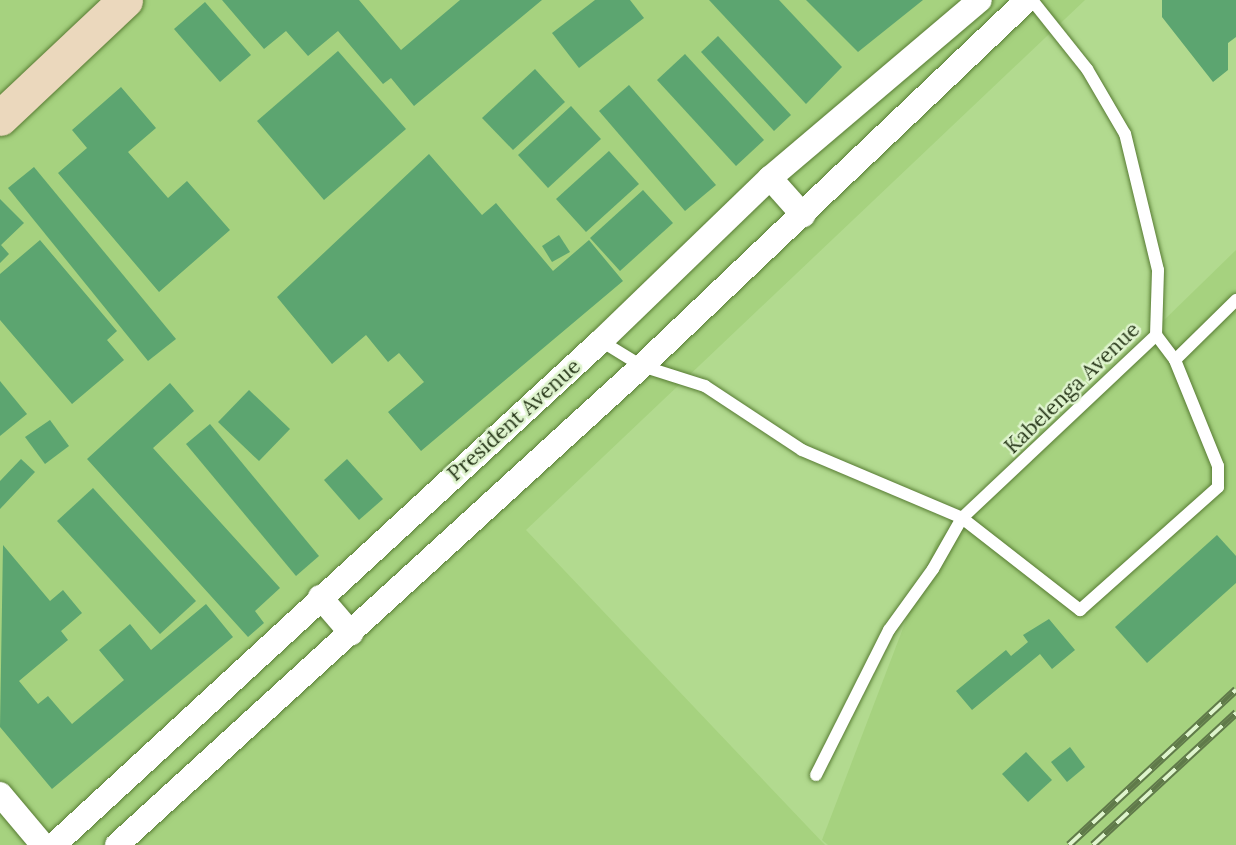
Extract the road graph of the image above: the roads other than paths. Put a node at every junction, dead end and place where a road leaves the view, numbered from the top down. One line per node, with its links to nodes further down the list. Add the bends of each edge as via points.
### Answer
1 (125, 0): 4 (street)
2 (980, 0): 5 (street, President Avenue)
3 (1029, 0): 6 (street); 8 (lane, Kabelenga Avenue, via 1087,69 1125,134 1158,270)
4 (0, 118)
5 (770, 178): 6 (street); 9 (street, President Avenue)
6 (803, 215): 11 (street)
7 (1236, 300): 10 (lane)
8 (1156, 335): 10 (lane); 12 (lane, Kabelenga Avenue)
9 (601, 341): 11 (lane); 13 (street, President Avenue)
10 (1175, 360): 12 (lane, via 1218,466 1219,487 1097,600 1080,610)
11 (642, 366): 12 (lane, via 705,386 802,450); 14 (street)
12 (962, 518): 15 (lane, Kabelenga Avenue, via 933,569 889,629)
13 (320, 597): 14 (street); 18 (street, President Avenue)
14 (351, 633): 19 (street)
15 (816, 775)
16 (0, 794): 17 (street)
17 (44, 845)
18 (54, 845)
19 (117, 845)

